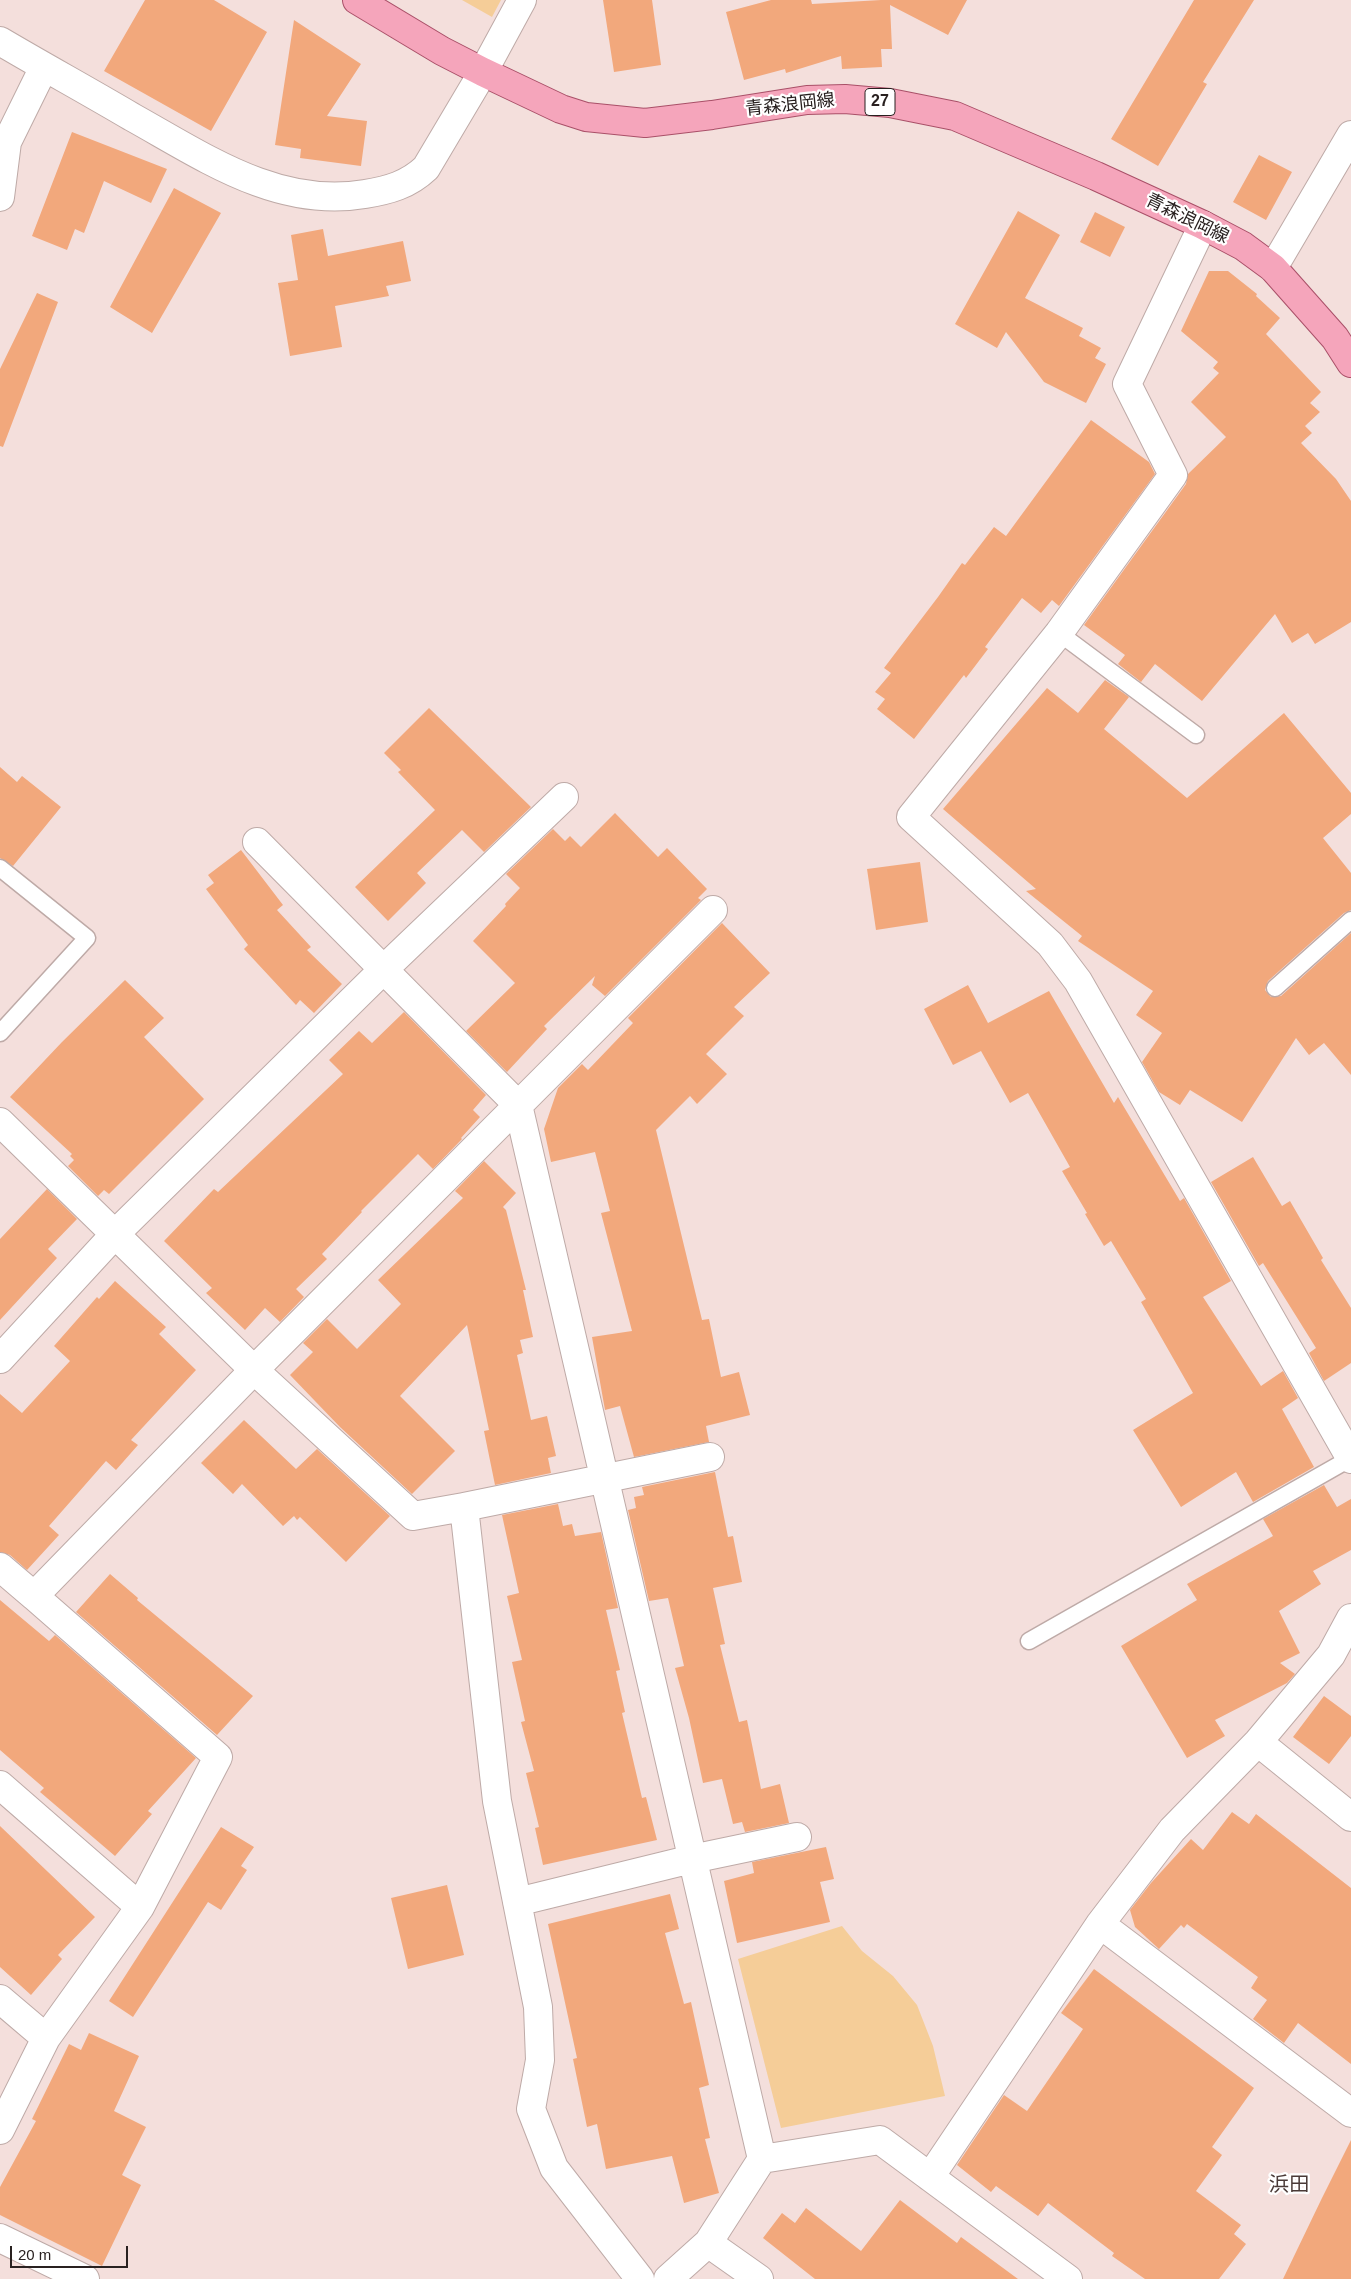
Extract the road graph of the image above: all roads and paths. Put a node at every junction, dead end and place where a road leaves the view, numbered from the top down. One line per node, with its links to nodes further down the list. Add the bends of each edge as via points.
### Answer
1 (357, 0): 5 (main road, 青森浪岡線 / 27)
2 (522, 0): 5 (street)
3 (0, 41): 4 (street)
4 (44, 67): 5 (street, via 206,159 252,181 292,194 327,198 384,191 415,178 435,154); 7 (street, via 7,142)
5 (483, 72): 8 (main road, 青森浪岡線 / 27, via 561,109 614,121 676,120 807,100 890,103 946,114 1096,176)
6 (1351, 136): 9 (street)
7 (0, 197)
8 (1203, 225): 9 (main road, 青森浪岡線 / 27, via 1243,246); 11 (street, via 1127,384 1174,475)
9 (1273, 268): 10 (main road, 青森浪岡線 / 27, via 1335,338)
10 (1351, 363)
11 (1059, 632): 12 (lane); 27 (street, via 911,817 1050,944 1078,981)
12 (1196, 735)
13 (564, 797): 18 (street)
14 (257, 842): 18 (street)
15 (0, 868): 20 (lane, via 87,938)
16 (713, 910): 21 (street)
17 (1351, 920): 19 (lane)
18 (384, 968): 21 (street); 23 (street)
19 (1275, 988)
20 (0, 1033)
21 (518, 1105): 25 (street); 28 (street)
22 (0, 1122): 23 (street)
23 (116, 1233): 24 (street); 25 (street)
24 (0, 1358)
25 (254, 1370): 29 (street, via 413,1516); 31 (street)
26 (710, 1457): 28 (street)
27 (1351, 1459): 33 (lane)
28 (605, 1477): 29 (street); 38 (street)
29 (464, 1507): 39 (street, via 497,1801)
30 (0, 1567): 31 (street)
31 (34, 1596): 40 (street, via 218,1757)
32 (1351, 1618): 34 (street, via 1331,1654)
33 (1029, 1641)
34 (1258, 1742): 36 (street); 41 (street, via 1172,1830)
35 (0, 1785): 40 (street)
36 (1351, 1817)
37 (798, 1838): 38 (street)
38 (692, 1859): 39 (street); 46 (street)
39 (518, 1902): 51 (street, via 538,2007 540,2060 530,2109 554,2168)
40 (140, 1907): 43 (street)
41 (1100, 1924): 44 (street); 47 (street)
42 (0, 1999): 43 (street)
43 (46, 2038): 45 (street)
44 (1351, 2113)
45 (0, 2130)
46 (762, 2159): 47 (street, via 880,2140); 49 (street)
47 (930, 2177): 54 (street)
48 (0, 2238): 50 (street)
49 (708, 2243): 52 (street); 53 (street)
50 (86, 2279)
51 (640, 2279)
52 (668, 2279)
53 (759, 2279)
54 (1068, 2279)

